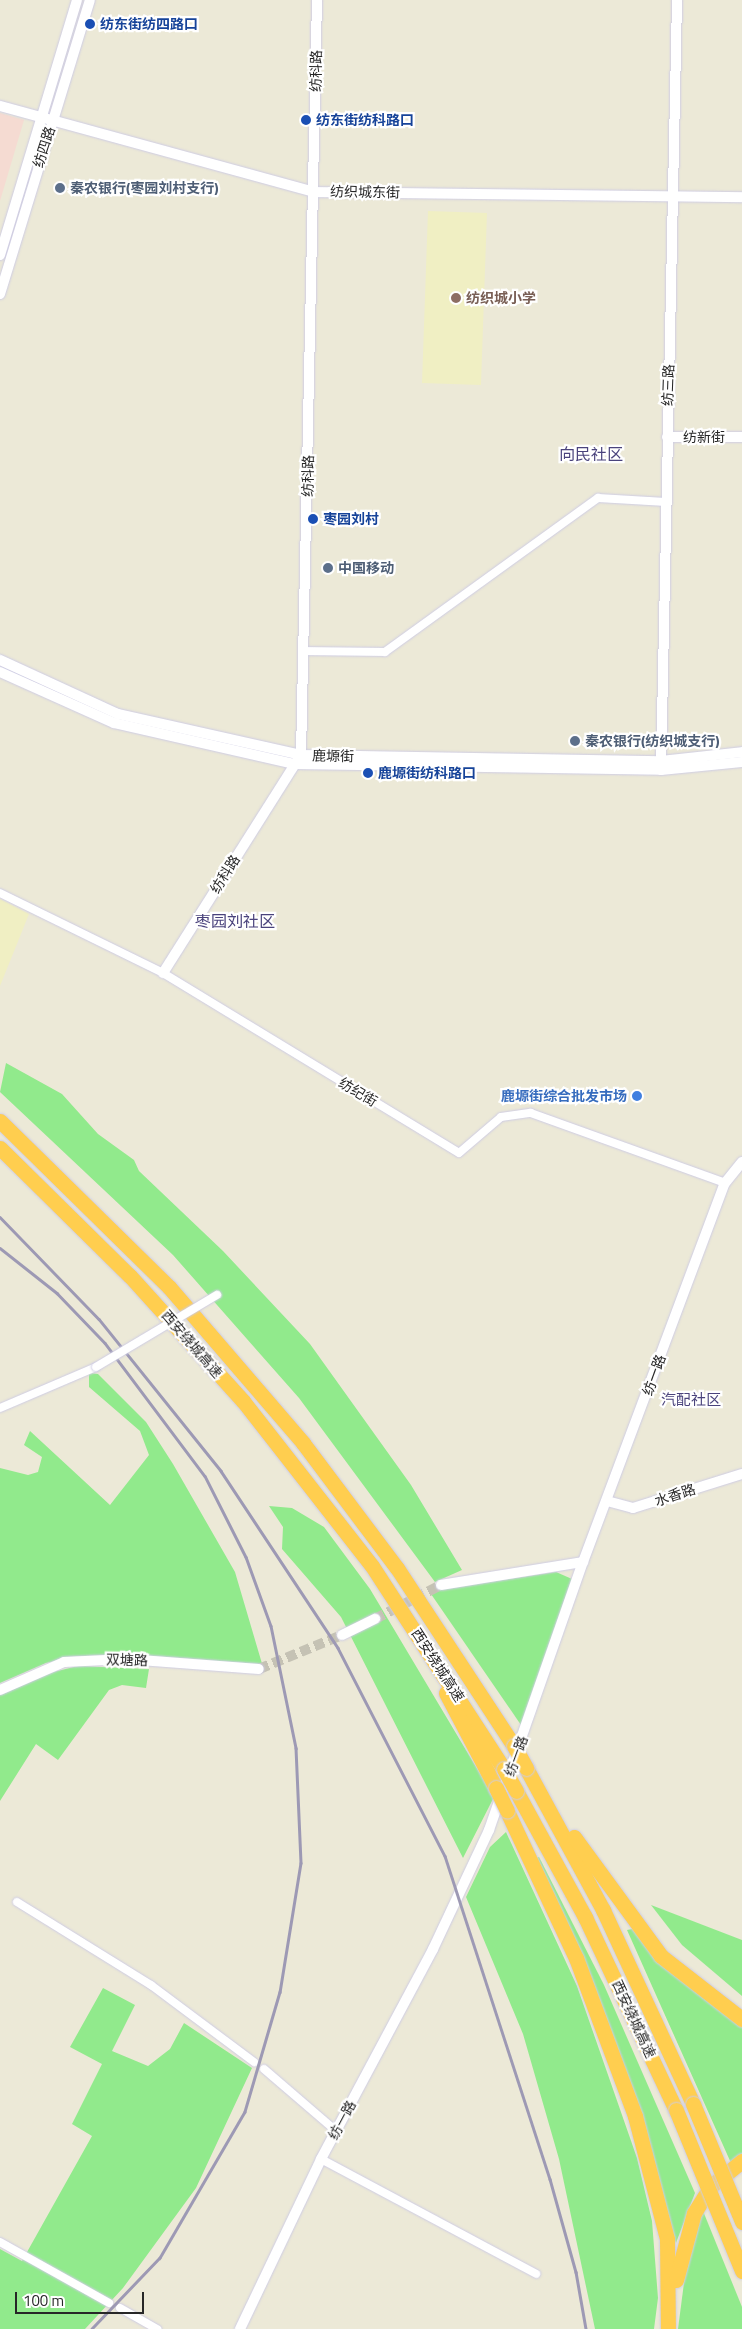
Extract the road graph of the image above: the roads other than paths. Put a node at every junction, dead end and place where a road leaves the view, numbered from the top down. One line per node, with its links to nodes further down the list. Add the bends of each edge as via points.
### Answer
1 (77, 0): 6 (street, 纺四路)
2 (90, 0): 7 (street, 纺四路)
3 (317, 0): 8 (street, 纺科路)
4 (676, 0): 9 (street, 纺三路)
5 (0, 106): 6 (street, 纺织城东街)
6 (40, 119): 7 (street, 纺织城东街); 11 (street, 纺四路)
7 (52, 122): 8 (street, 纺织城东街); 12 (street, 纺四路)
8 (315, 192): 9 (street, 纺织城东街); 16 (street, 纺科路)
9 (674, 195): 10 (street, 纺织城东街); 13 (street, 纺三路)
10 (742, 197)
11 (0, 256)
12 (0, 294)
13 (667, 437): 14 (street, 纺新街); 15 (street, 纺三路)
14 (742, 437)
15 (666, 502): 16 (street, via 598,498 385,652); 22 (street, 纺三路)
16 (303, 651): 20 (street, 纺科路)
17 (0, 660): 20 (street, 鹿塬街, via 118,714)
18 (0, 672): 20 (street, 鹿塬街, via 114,723)
19 (742, 752): 22 (street, 鹿塬街)
20 (298, 760): 22 (street, 鹿塬街); 24 (street, 纺科路)
21 (742, 762): 22 (street, 鹿塬街)
22 (661, 766)
23 (0, 893): 24 (street, 纺纪街)
24 (163, 972): 28 (street, 纺纪街, via 459,1153 502,1117 531,1112)
25 (0, 1121): 40 (highway, 西安绕城高速, bridge, via 169,1287 303,1443 397,1568)
26 (0, 1148): 35 (highway, 西安绕城高速, via 90,1235 199,1351 319,1496)
27 (742, 1162): 28 (street, 纺一路)
28 (725, 1182): 32 (street, 纺一路)
29 (217, 1295): 30 (street, bridge, via 96,1367 22,1402)
30 (0, 1408)
31 (742, 1474): 32 (street, 水香路, via 633,1508)
32 (607, 1501): 33 (street, 纺一路)
33 (583, 1562): 34 (street); 45 (street, 纺一路, via 489,1830 433,1949)
34 (441, 1585)
35 (401, 1608): 50 (highway, 西安绕城高速, bridge, via 504,1769 585,1917 676,2110); 54 (highway, bridge, via 496,1788 576,1958 635,2116 662,2214)
36 (376, 1619): 37 (street)
37 (342, 1635)
38 (259, 1669): 39 (street, 双塘路, via 127,1658 64,1662)
39 (0, 1690)
40 (535, 1783): 42 (highway, via 648,1943 681,1975); 48 (highway, 西安绕城高速, bridge, via 647,1998)
41 (17, 1902): 43 (street, via 151,1985)
42 (742, 2019)
43 (254, 2062)
44 (264, 2068): 45 (street)
45 (336, 2131): 46 (street, 纺一路)
46 (321, 2159): 51 (street); 56 (street, 纺一路)
47 (742, 2161): 54 (highway, via 711,2186 694,2212)
48 (742, 2222)
49 (0, 2242): 52 (street)
50 (742, 2271)
51 (536, 2274)
52 (110, 2303)
53 (120, 2308): 55 (street)
54 (670, 2311): 57 (highway)
55 (157, 2329)
56 (240, 2329)
57 (668, 2329)

